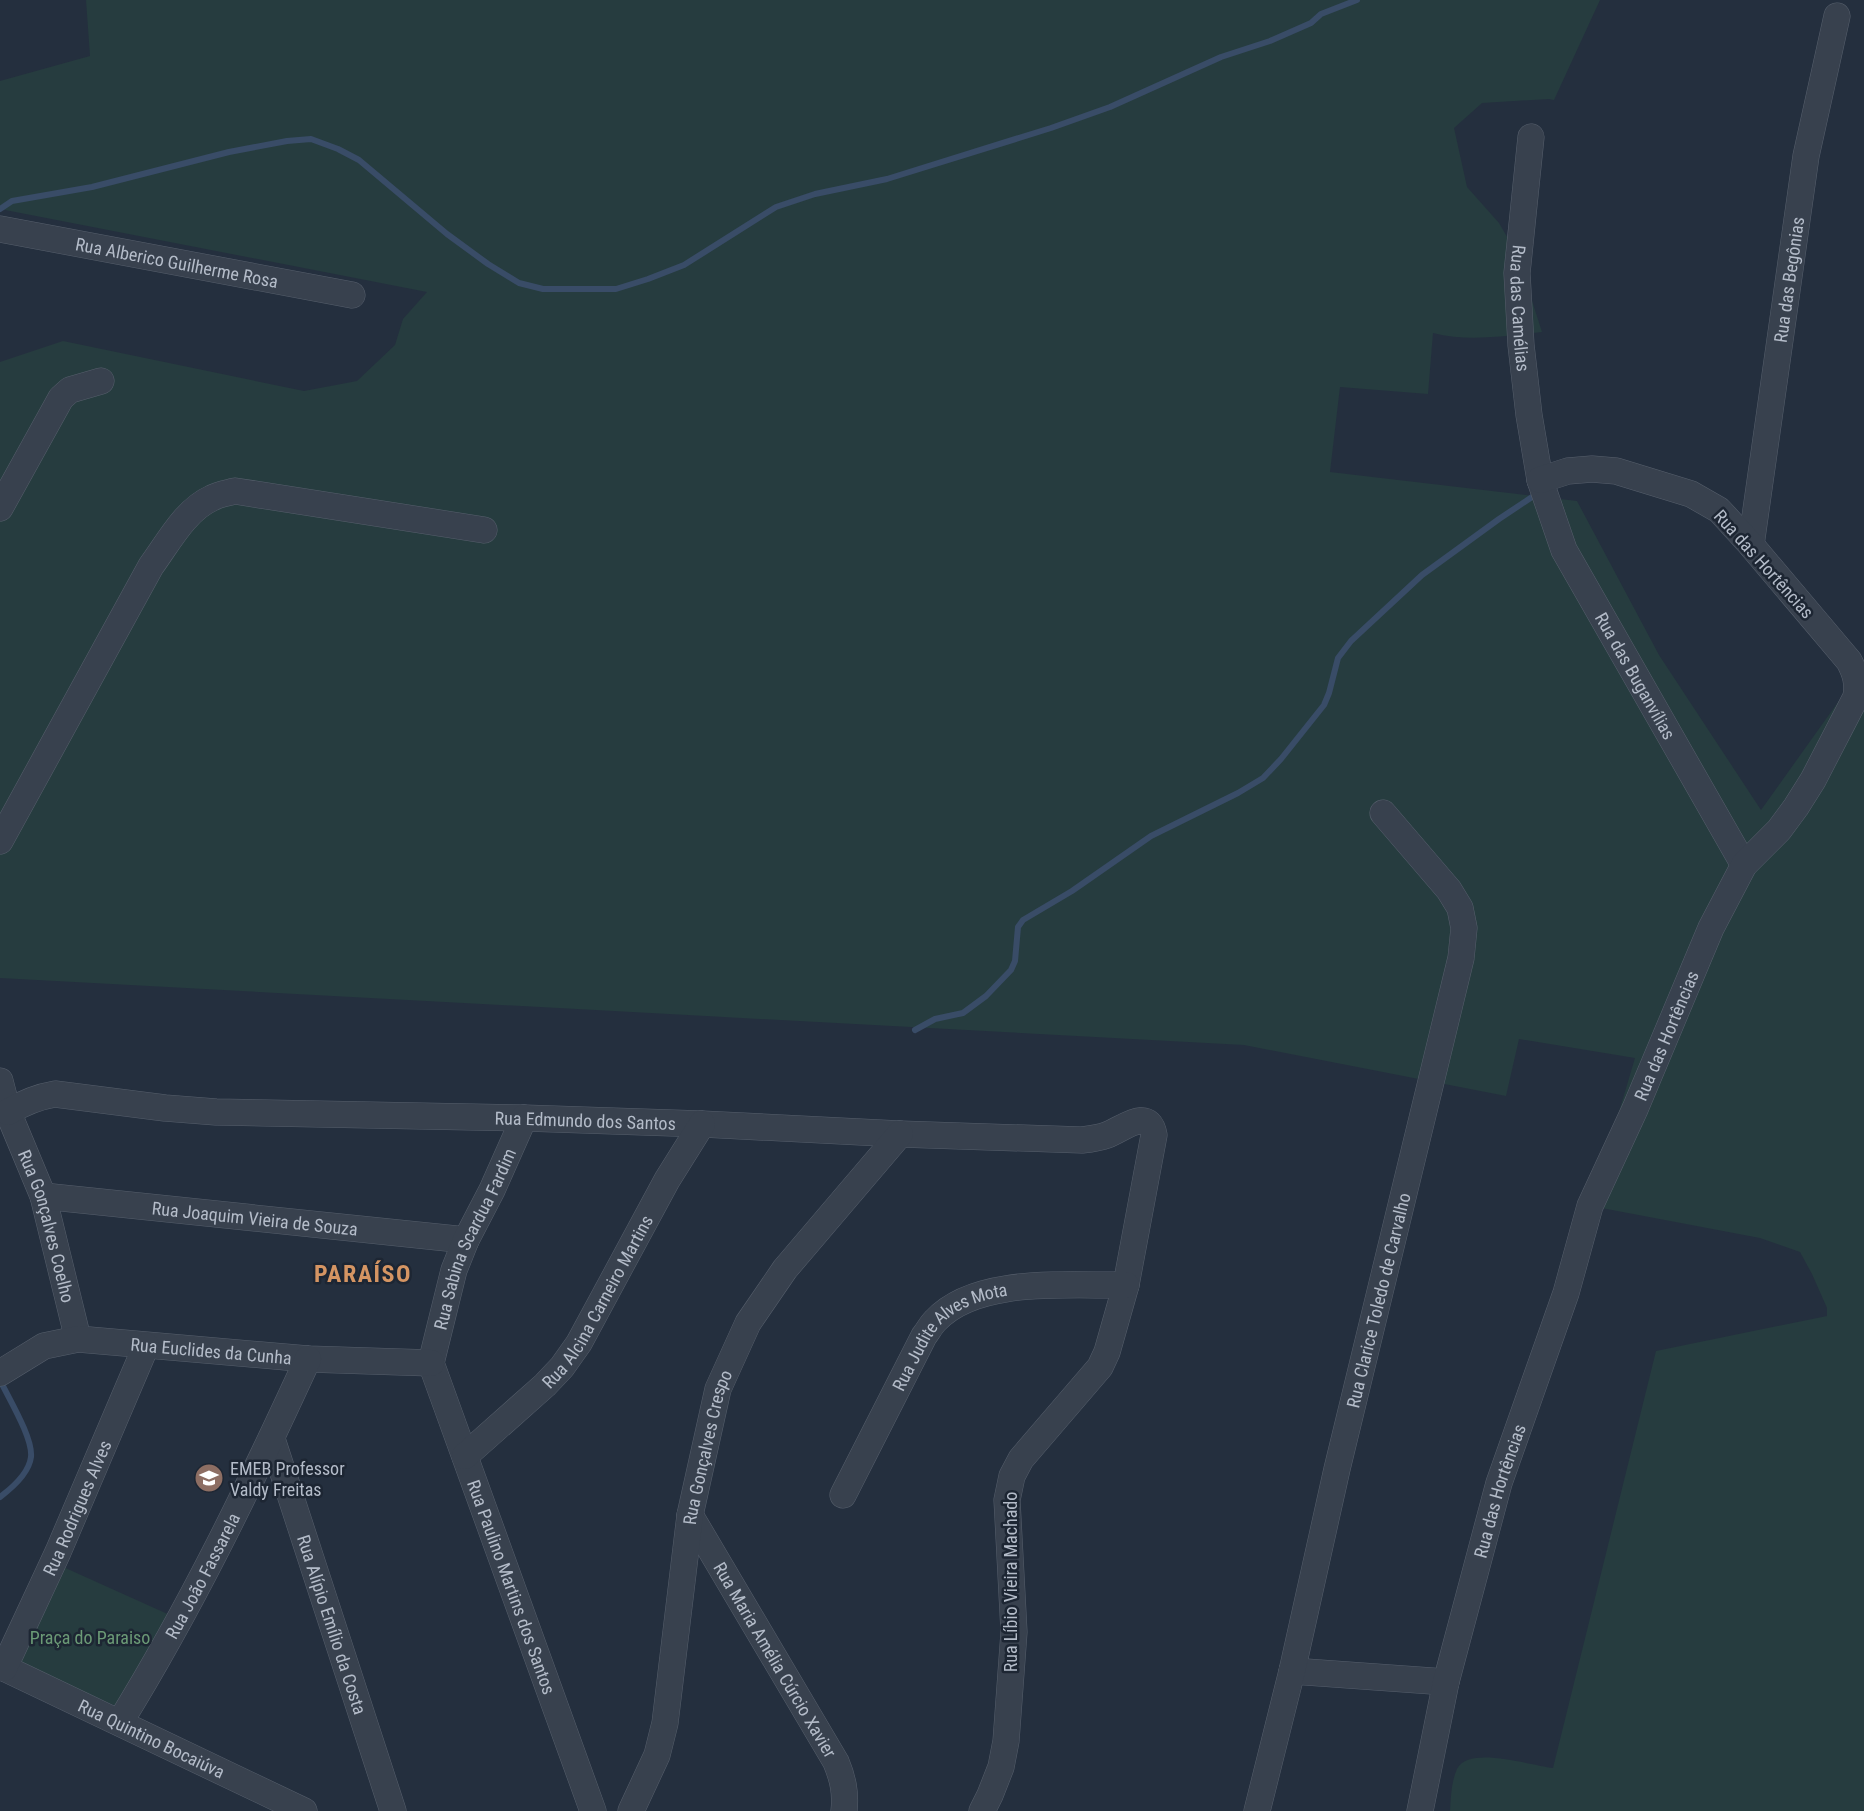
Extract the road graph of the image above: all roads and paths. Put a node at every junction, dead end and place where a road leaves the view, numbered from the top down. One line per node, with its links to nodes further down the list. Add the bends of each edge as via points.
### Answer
1 (1837, 16): 9 (street, Rua das Begônias, via 1806,156)
2 (1531, 137): 6 (street, Rua das Camélias, via 1517,273 1521,345)
3 (0, 229): 4 (street, Rua Alberico Guilherme Rosa)
4 (352, 296)
5 (101, 381): 7 (street, via 70,390 61,398)
6 (1540, 480): 9 (street, Rua das Hortências, via 1568,471 1616,471 1691,494 1719,510); 12 (street, Rua das Buganvílias, via 1564,550)
7 (0, 508)
8 (484, 530): 11 (street, via 235,491 212,498 181,524 151,566)
9 (1751, 544): 12 (street, Rua das Hortências, via 1850,661 1858,685 1856,697 1796,807)
10 (1383, 813): 32 (street, Rua Clarice Toledo de Carvalho, via 1460,908 1464,928 1461,958)
11 (0, 841)
12 (1744, 865): 33 (street, Rua das Hortências, via 1711,928 1590,1206 1566,1293 1499,1483)
13 (0, 1081): 14 (street, Rua Gonçalves Coelho)
14 (8, 1112): 15 (street, Rua Edmundo dos Santos, via 55,1094 216,1112); 19 (street, Rua Gonçalves Coelho)
15 (524, 1118): 16 (street, Rua Edmundo dos Santos); 20 (street, Rua Sabina Scardua Fardim)
16 (702, 1124): 17 (street, Rua Edmundo dos Santos); 28 (street, Rua Alcina Carneiro Martins, via 562,1367)
17 (900, 1134): 18 (street, Rua Edmundo dos Santos, via 1082,1140 1096,1139 1143,1120 1153,1127); 30 (street, Rua Gonçalves Crespo, via 785,1269 748,1323 718,1389)
18 (1154, 1135): 21 (street, Rua Líbio Vieira Machado)
19 (43, 1196): 20 (street, Rua Joaquim Vieira de Souza); 22 (street, Rua Gonçalves Coelho)
20 (466, 1240): 25 (street, Rua Sabina Scardua Fardim, via 454,1270)
21 (1126, 1285): 29 (street, Rua Judite Alves Mota, via 1023,1286 967,1299 948,1310 924,1336); 40 (street, Rua Líbio Vieira Machado, via 1100,1367 1021,1459 1012,1476 1006,1500 1014,1632 1006,1741 1001,1767)
22 (78, 1339): 23 (street, Rua Euclides da Cunha); 26 (street, Rua Euclides da Cunha, via 44,1346)
23 (146, 1346): 24 (street, Rua Euclides da Cunha); 31 (street, Rua Rodrigues Alves, via 58,1552)
24 (308, 1359): 25 (street, Rua Euclides da Cunha); 27 (street, Rua João Fassarela)
25 (431, 1363): 28 (street, Rua Paulino Martins dos Santos)
26 (4, 1370)
27 (272, 1439): 34 (street, Rua João Fassarela, via 184,1611); 36 (street, Rua Alípio Emílio da Costa)
28 (465, 1456): 37 (street, Rua Paulino Martins dos Santos)
29 (843, 1495)
30 (690, 1515): 38 (street, Rua Gonçalves Crespo, via 666,1723 657,1755); 39 (street, Rua Maria Amélia Cúrcio Xavier, via 836,1762 846,1796)
31 (2, 1667): 34 (street, Rua Quintino Bocaiúva)
32 (1292, 1671): 33 (street); 41 (street, Rua Clarice Toledo de Carvalho)
33 (1446, 1682): 42 (street, Rua das Hortências)
34 (120, 1722): 35 (street, Rua Quintino Bocaiúva)
35 (304, 1811)
36 (393, 1811)
37 (593, 1811)
38 (631, 1811)
39 (844, 1811)
40 (982, 1811)
41 (1257, 1811)
42 (1420, 1811)

